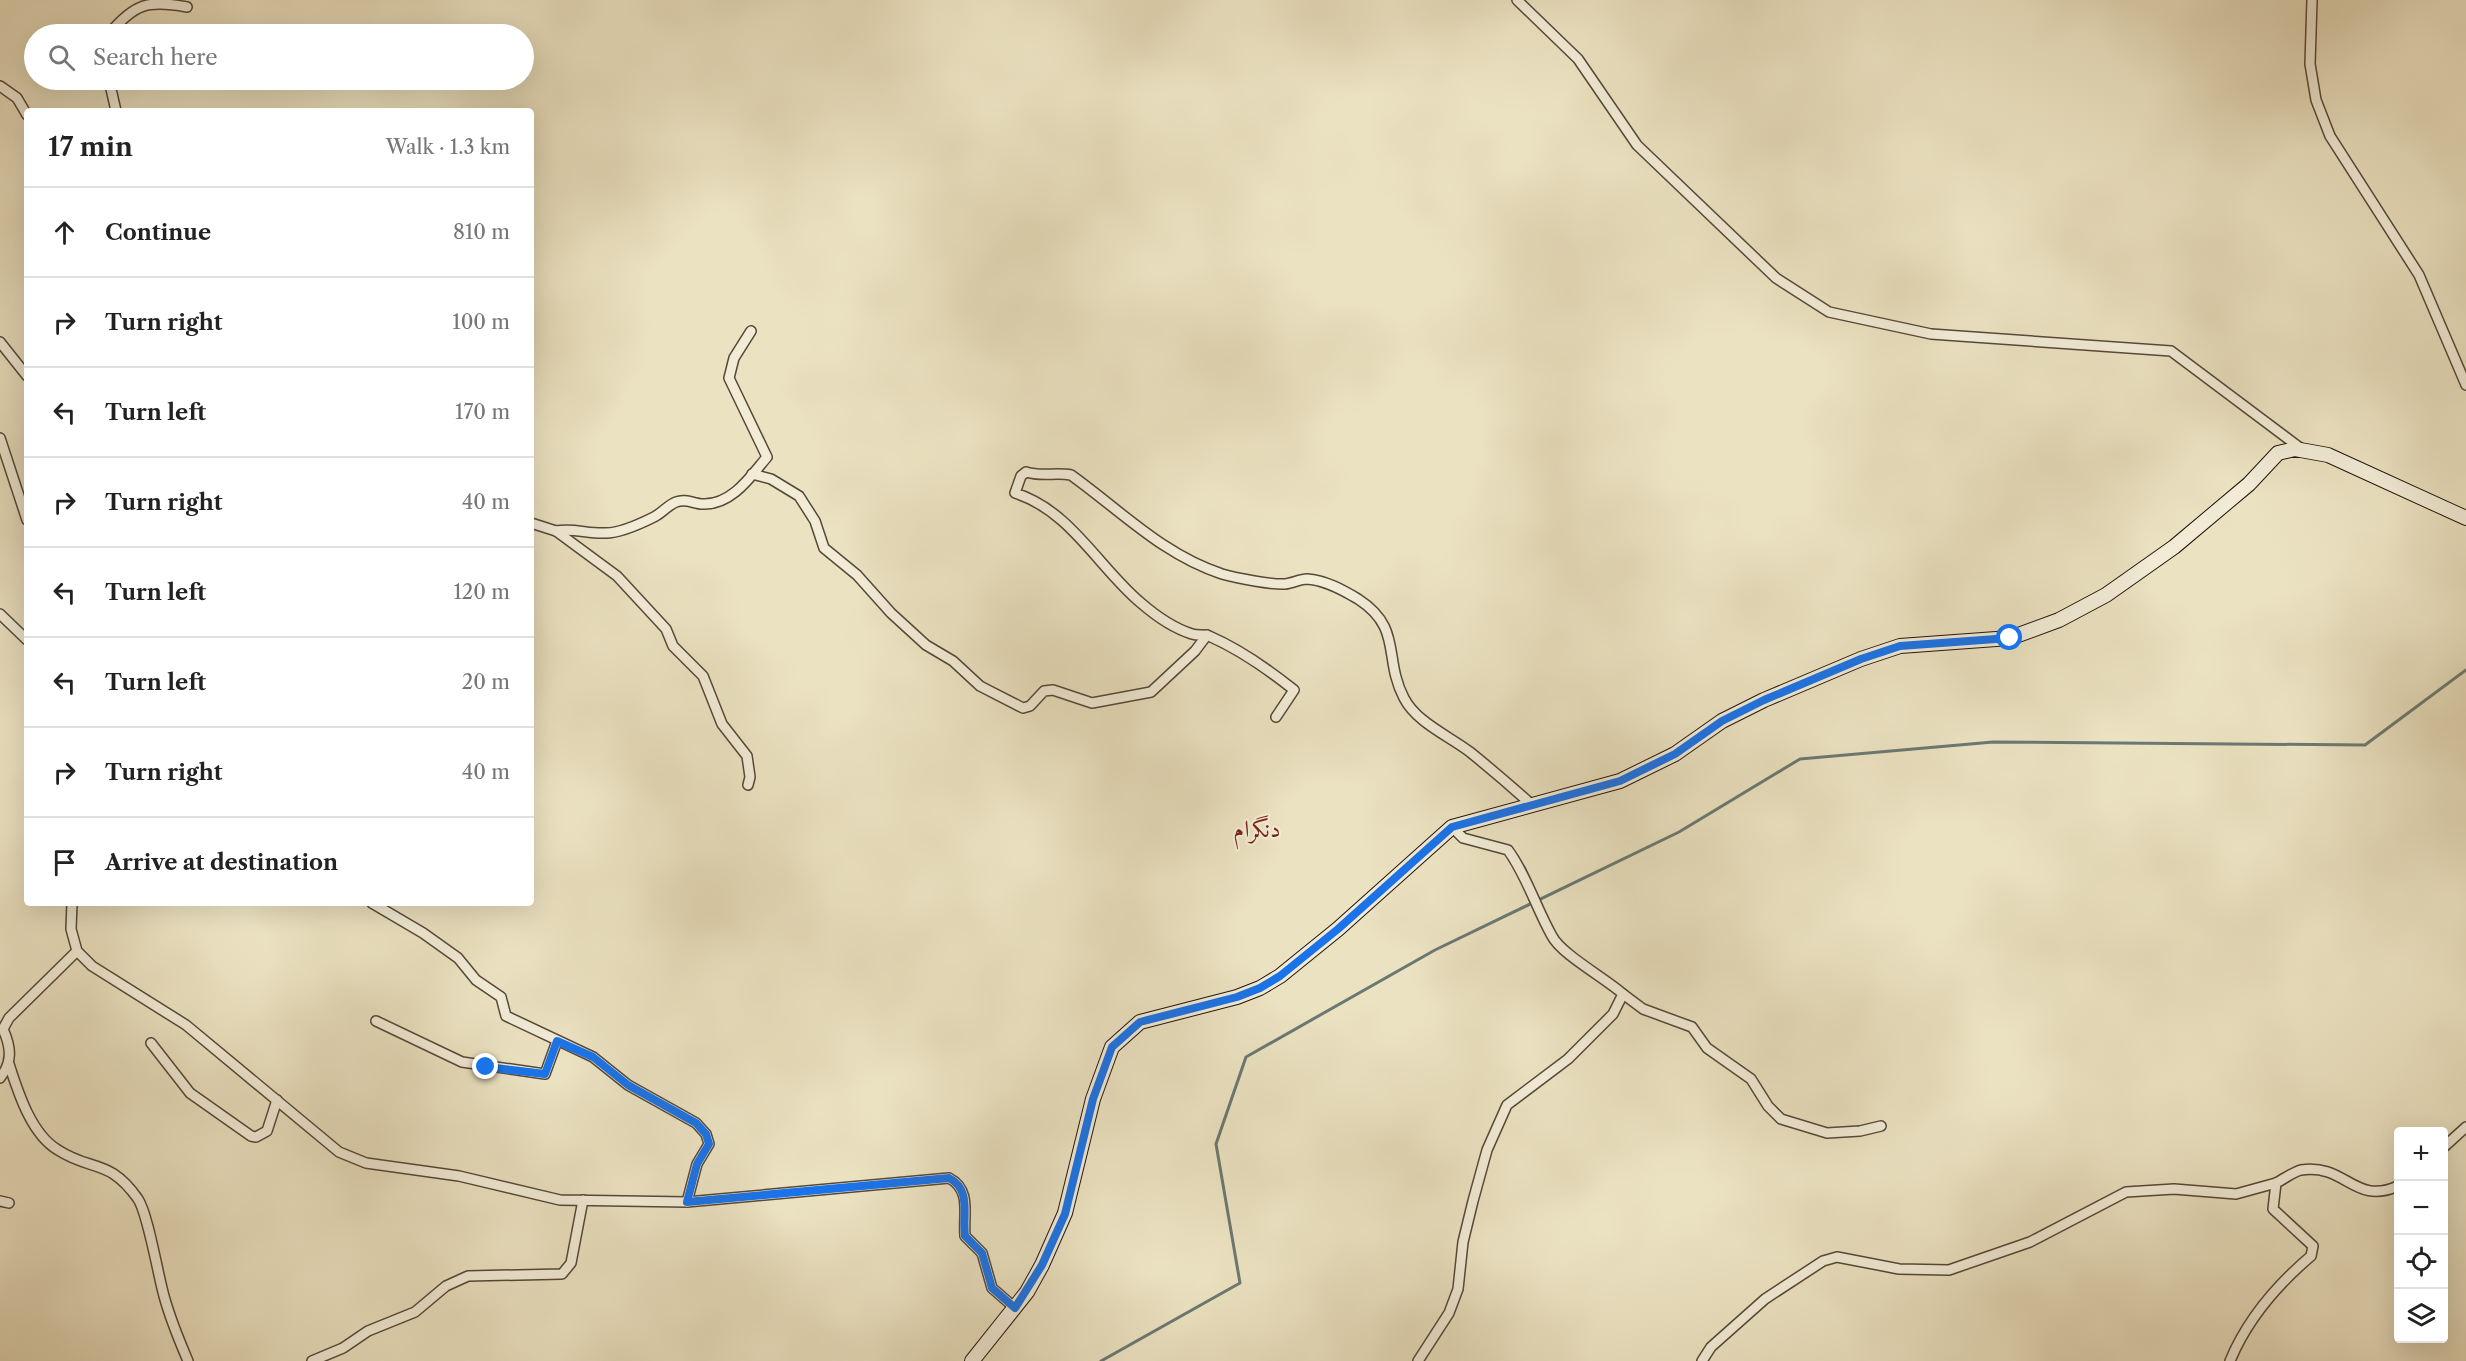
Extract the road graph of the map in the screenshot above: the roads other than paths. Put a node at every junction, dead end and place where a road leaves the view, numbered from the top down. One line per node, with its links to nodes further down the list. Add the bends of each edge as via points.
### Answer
1 (1517, 0): 14 (street, via 1578,59 1637,145 1776,278 1829,312 1930,334 2171,351)
2 (2312, 0): 12 (street, via 2310,64 2319,109 2330,136 2419,275)
3 (187, 7): 4 (street, via 160,0 141,6)
4 (120, 24)
5 (0, 86): 8 (street, via 17,98)
6 (112, 90): 7 (street)
7 (115, 108)
8 (24, 111)
9 (751, 331): 15 (street, via 734,358 729,378 755,437 766,452 767,457)
10 (0, 342): 11 (street)
11 (24, 372)
12 (2466, 385)
13 (0, 438): 16 (street)
14 (2305, 451): 17 (main road, via 2328,455); 25 (main road, via 2278,453 2249,484 2174,547 2106,595 2059,620 2010,638 1900,646 1861,659 1732,716 1643,771)
15 (752, 474): 19 (street, via 733,495 700,504 677,501 653,517 618,531); 21 (street, via 771,478 799,496 824,548 926,645 980,686 1023,708 1044,691 1053,690 1092,704 1151,692)
16 (24, 511)
17 (2466, 518)
18 (534, 524): 19 (street)
19 (556, 531): 24 (street, via 617,576 666,629 678,652 703,676 722,724 747,756)
20 (0, 614): 22 (street)
21 (1207, 635): 23 (street, via 1294,690); 25 (street, via 1180,630 1140,602 1062,520 1015,492 1021,476 1026,472 1071,475 1132,525 1223,574 1284,584 1307,579 1357,598 1384,622 1397,682 1405,700 1431,726)
22 (24, 637)
23 (1276, 717)
24 (748, 785)
25 (1532, 805): 26 (main road)
26 (1452, 827): 30 (street, via 1462,838 1508,850 1552,937); 44 (main road, via 1280,976 1237,997 1140,1022 1112,1047 1093,1099 1065,1214 1042,1265)
27 (72, 906): 29 (street, via 71,929)
28 (377, 906): 32 (street, via 458,958 476,980 501,997 506,1016)
29 (77, 951): 34 (street, via 9,1018 3,1029 10,1050); 36 (street, via 92,966 186,1025)
30 (1623, 994): 37 (street, via 1643,1009 1692,1028 1707,1048 1750,1079 1781,1119 1827,1133); 48 (street, via 1613,1014 1568,1059 1507,1105 1487,1150 1473,1201 1458,1289 1449,1313)
31 (376, 1022): 32 (street, via 462,1062 528,1073 545,1074)
32 (557, 1041): 43 (street, via 593,1057 628,1085 696,1123 706,1134 709,1144 697,1164)
33 (151, 1043): 36 (street, via 190,1093 251,1136 267,1131)
34 (9, 1064): 35 (street); 45 (street, via 28,1112 52,1146 123,1179 140,1203 164,1297)
35 (0, 1078)
36 (277, 1100): 42 (street, via 339,1152 366,1163 459,1176 560,1200)
37 (1881, 1126)
38 (2466, 1127): 39 (street)
39 (2448, 1143)
40 (2276, 1183): 41 (street, via 2303,1170 2340,1175 2361,1190 2371,1192); 49 (street, via 2236,1194 2174,1189 2126,1192 2030,1242 1949,1270 1899,1269 1837,1257 1823,1261 1765,1299); 50 (street, via 2273,1209 2313,1245 2311,1256 2258,1311)
41 (2394, 1187)
42 (584, 1200): 43 (street); 46 (street, via 571,1263 562,1274 468,1276 446,1286 415,1312 368,1331 343,1348)
43 (687, 1202): 44 (street, via 949,1178 964,1193 965,1236 982,1253 992,1288)
44 (1015, 1308): 47 (main road)
45 (188, 1361)
46 (312, 1361)
47 (972, 1361)
48 (1418, 1361)
49 (1702, 1361)
50 (2230, 1361)

